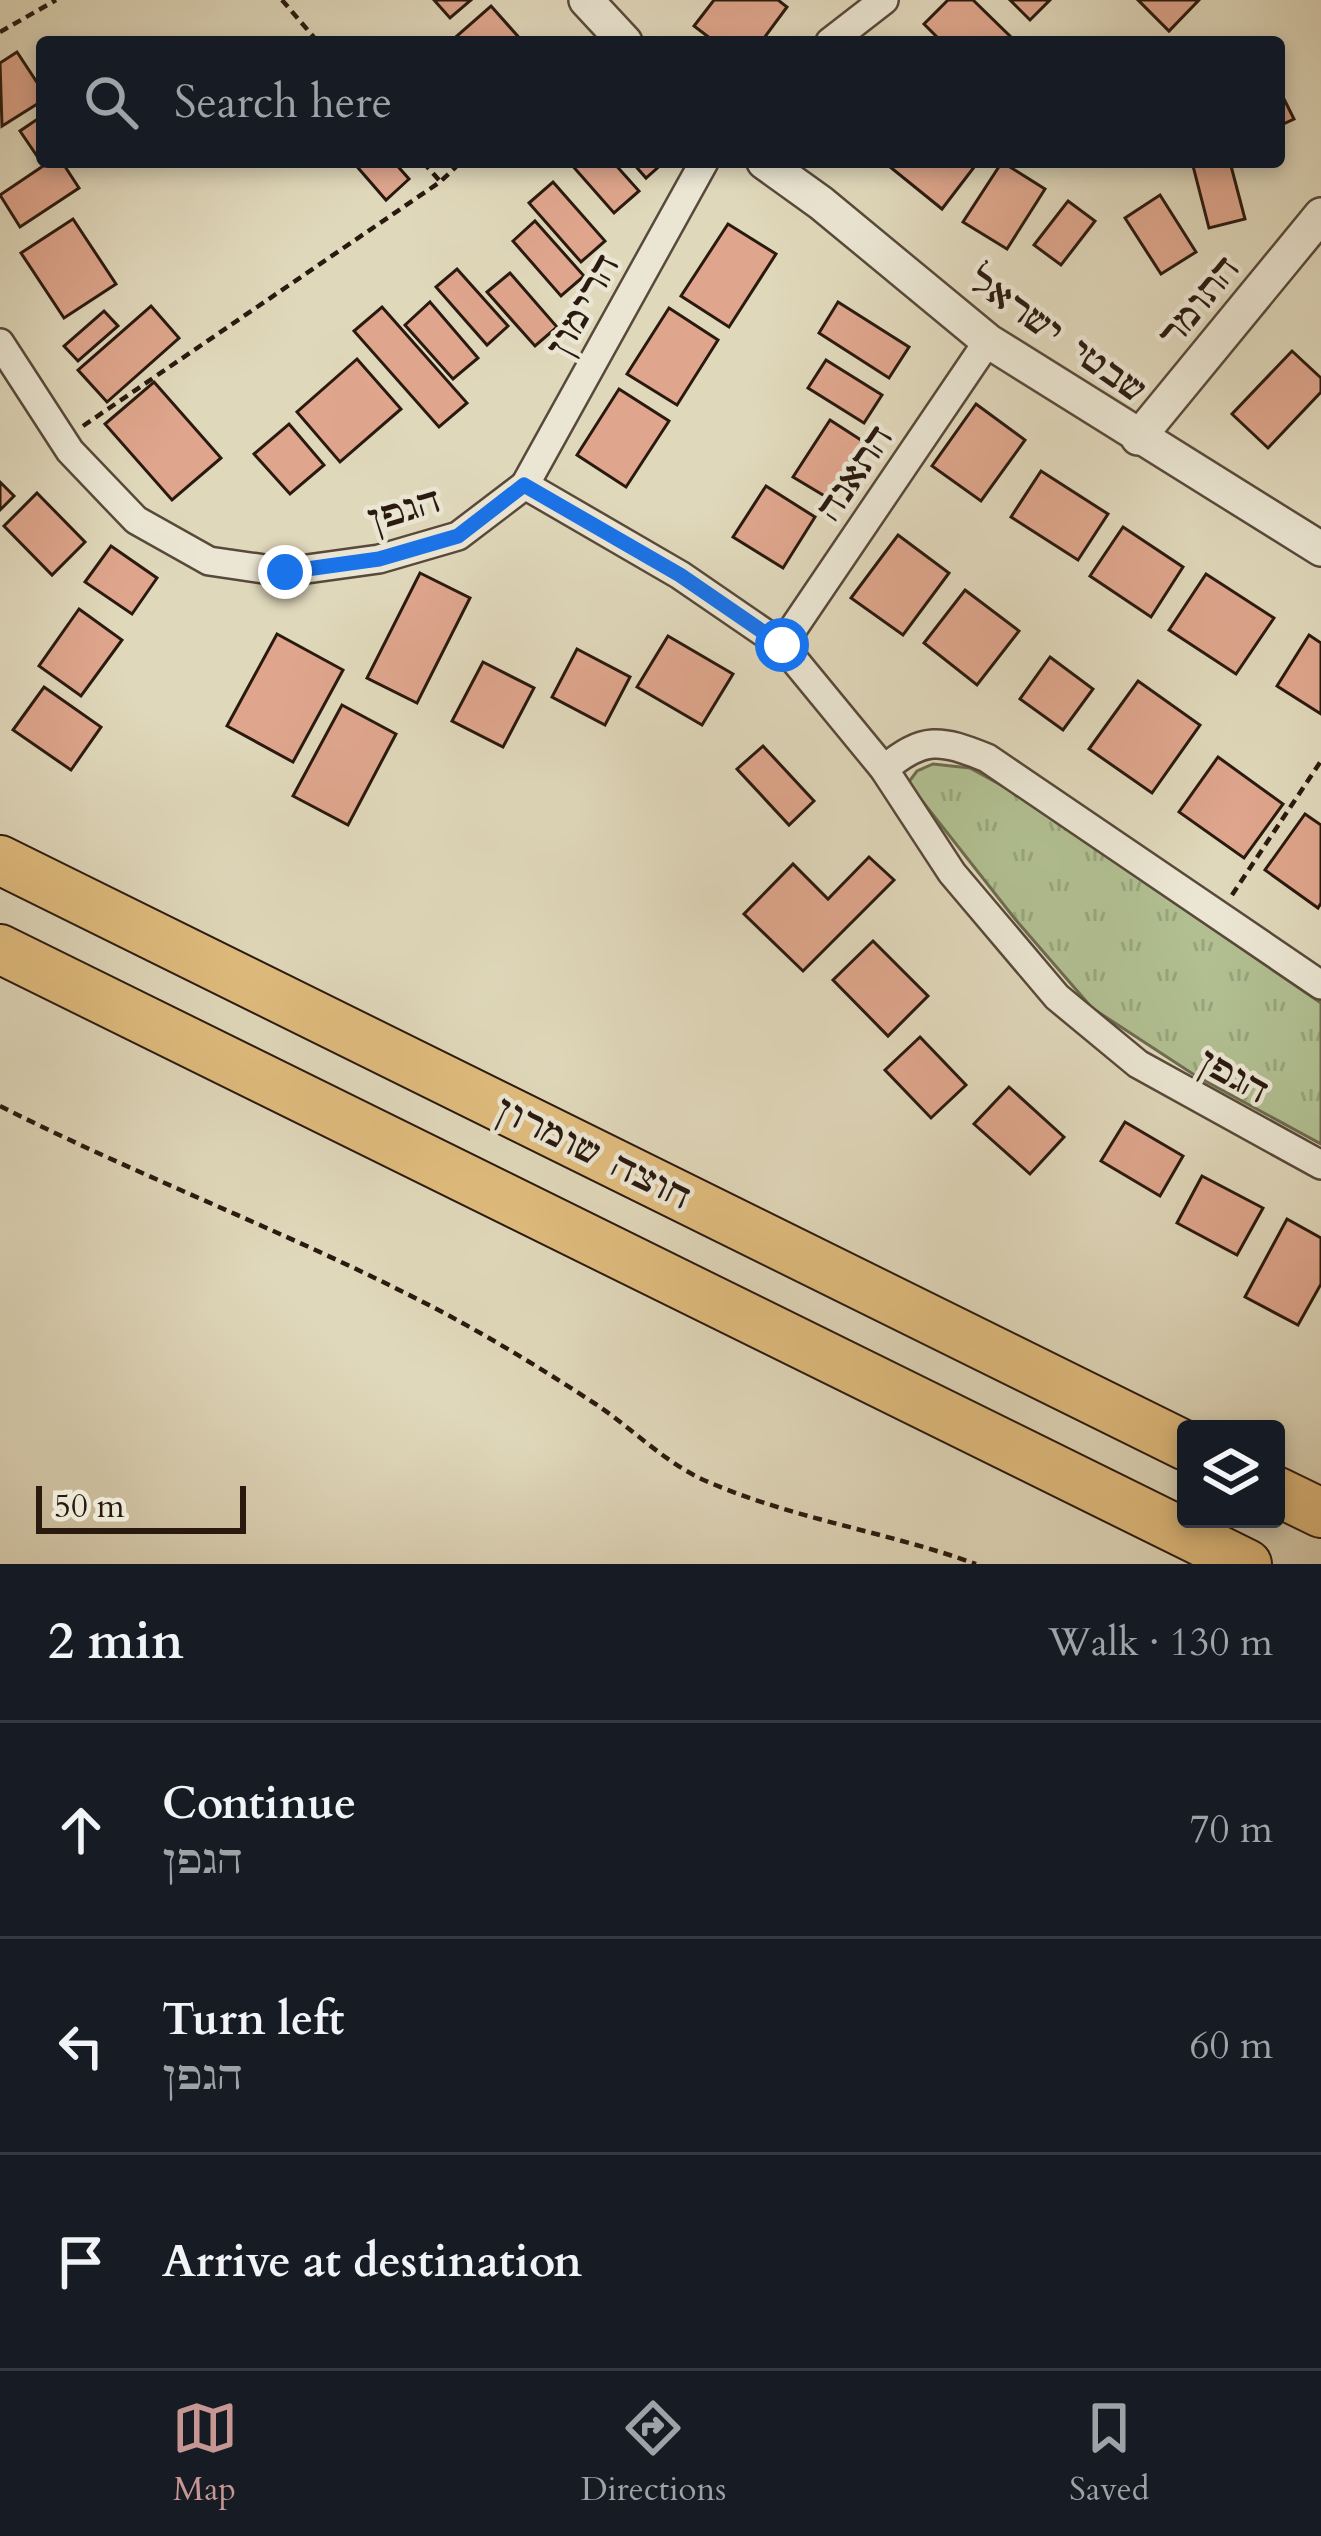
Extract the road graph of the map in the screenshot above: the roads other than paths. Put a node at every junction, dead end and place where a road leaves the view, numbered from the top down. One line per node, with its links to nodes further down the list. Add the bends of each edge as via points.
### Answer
1 (586, 0): 3 (street)
2 (884, 0): 4 (street)
3 (619, 36)
4 (838, 36)
5 (701, 168): 11 (street, הרימון)
6 (772, 168): 8 (street, שבטי ישראל)
7 (1321, 215): 10 (street, התומר)
8 (988, 341): 10 (street, שבטי ישראל); 13 (street, התאנה)
9 (0, 343): 11 (street, הגפן, via 63,440 136,520 209,561 285,572 379,559 458,536)
10 (1138, 438): 12 (street, שבטי ישראל)
11 (524, 485): 13 (street, הגפן)
12 (1321, 549)
13 (782, 645): 14 (street, הגפן)
14 (884, 770): 17 (street, via 923,743 987,758); 18 (street, הגפן, via 952,873 1057,998 1138,1064)
15 (0, 860): 19 (highway, חוצה שומרון)
16 (14, 958): 22 (highway)
17 (1321, 985)
18 (1321, 1165)
19 (1177, 1442)
20 (1285, 1495): 21 (highway)
21 (1321, 1513)
22 (1246, 1564)

